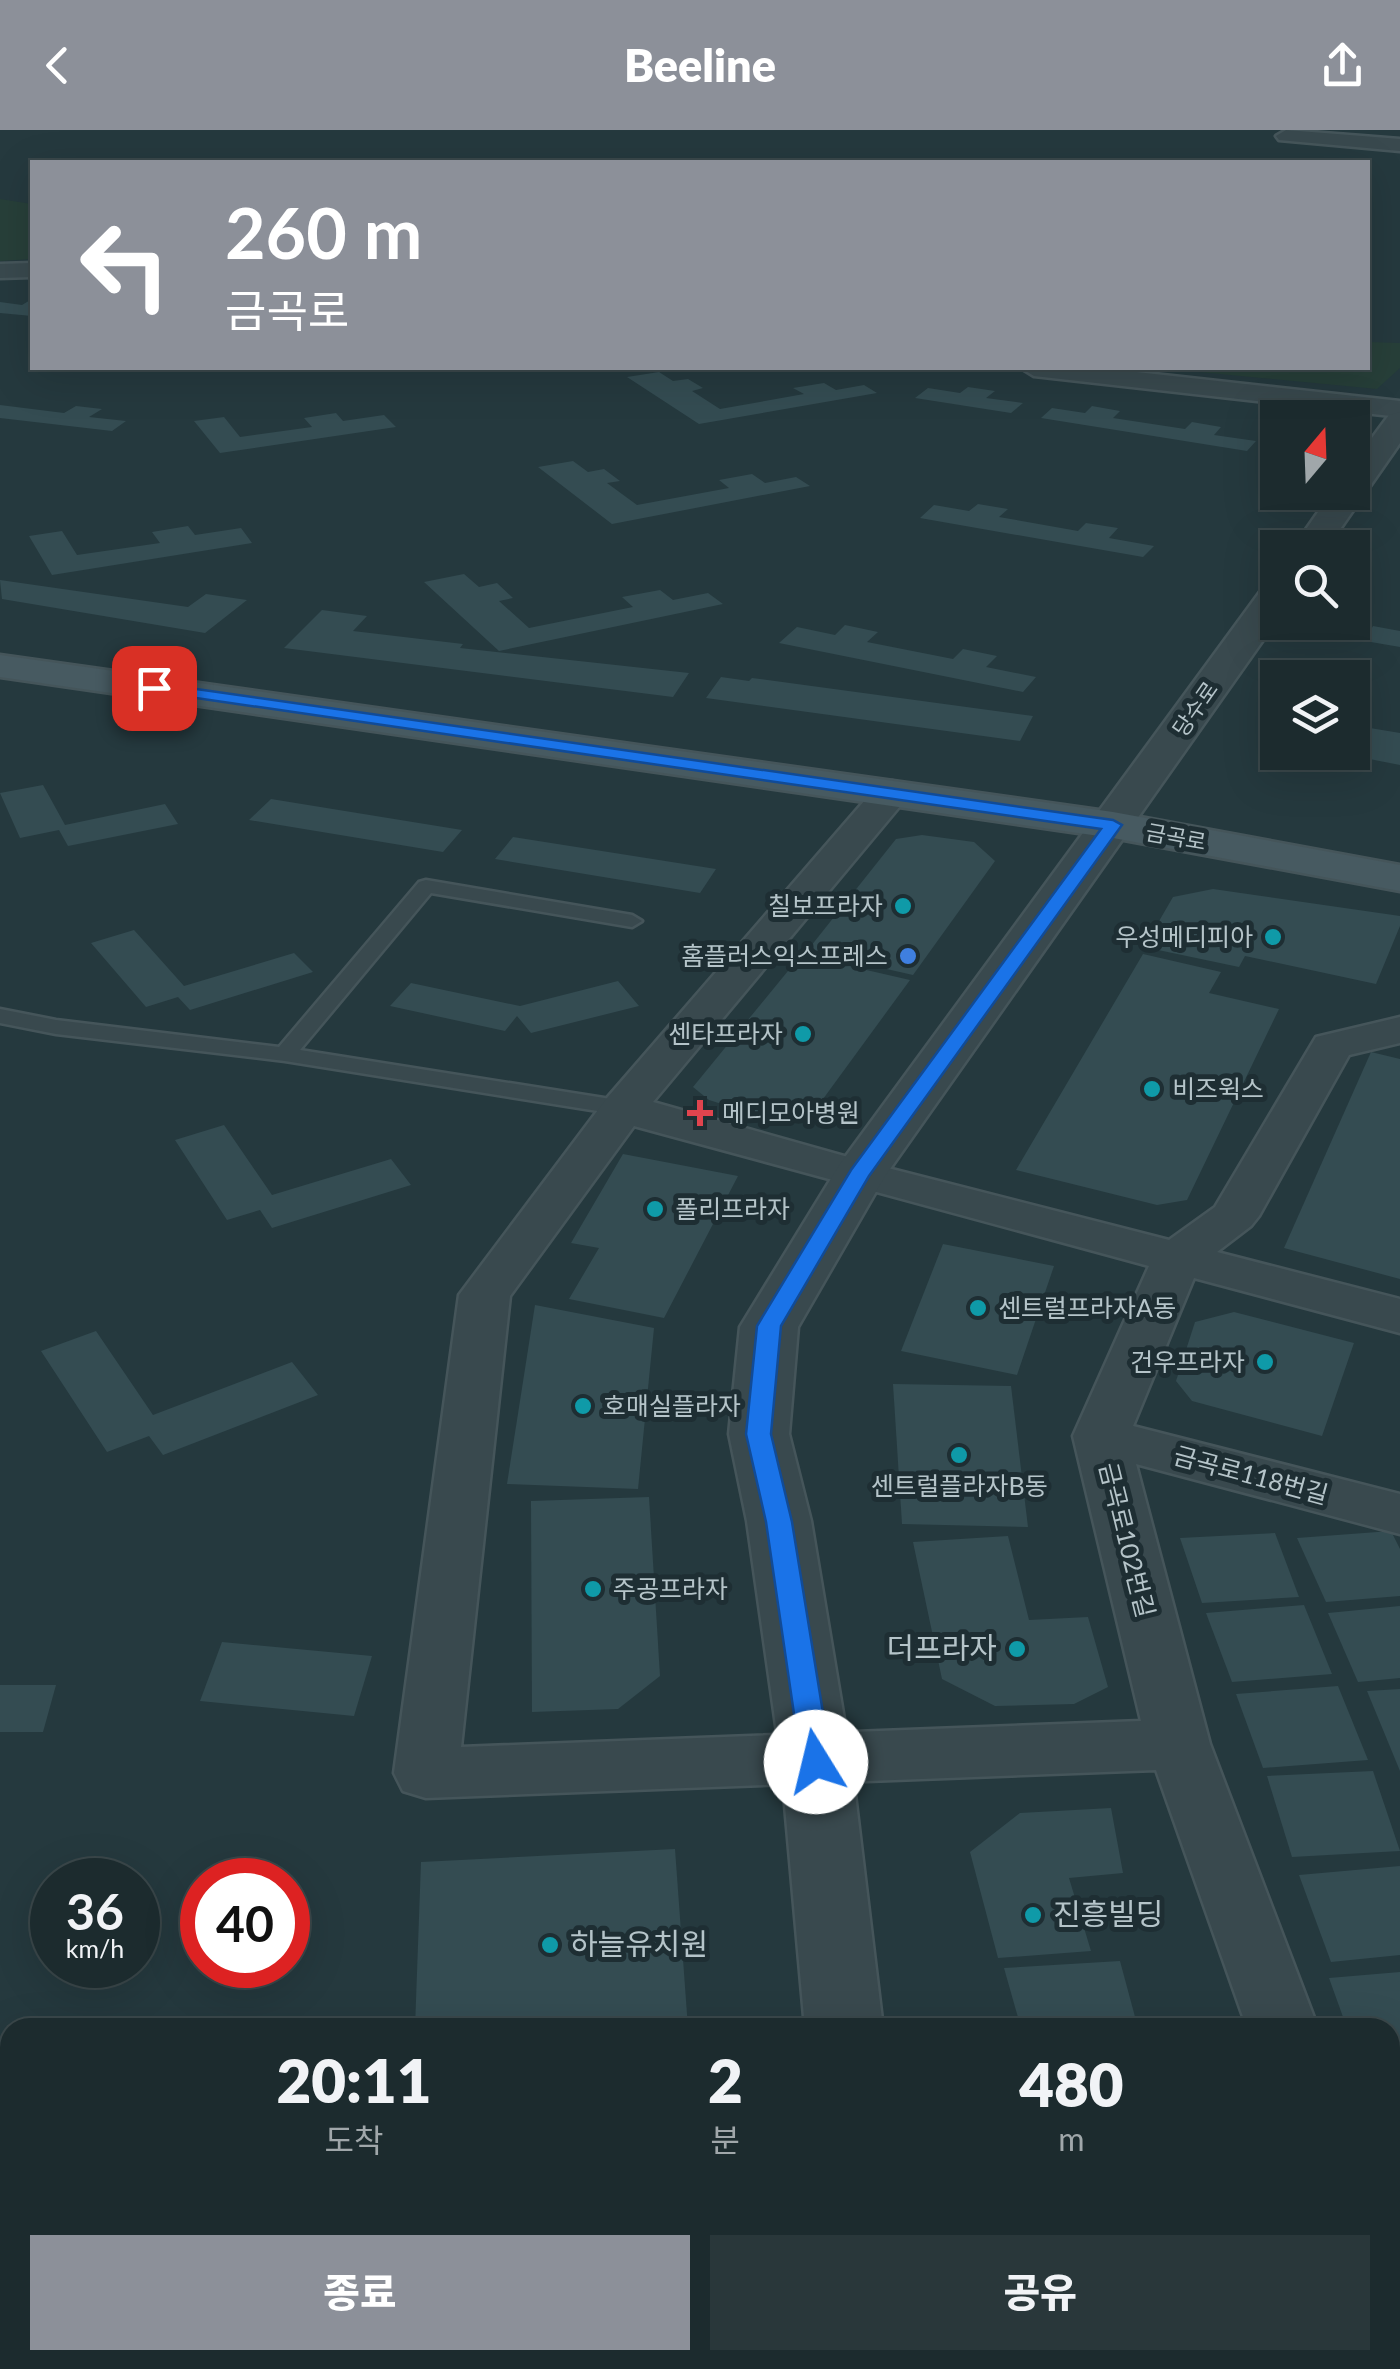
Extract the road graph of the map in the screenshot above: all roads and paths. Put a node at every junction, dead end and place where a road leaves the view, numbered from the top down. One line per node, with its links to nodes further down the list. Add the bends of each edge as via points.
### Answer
1 (1286, 136): 2 (street)
2 (1400, 145)
3 (30, 270): 4 (street)
4 (0, 271)
5 (1052, 370): 6 (street)
6 (1400, 408)
7 (1400, 421): 8 (street)
8 (1370, 463)
9 (1260, 619): 12 (street, 당수로)
10 (0, 666): 11 (main road, 금곡로)
11 (892, 792): 12 (main road, 금곡로); 18 (street)
12 (1113, 825): 13 (main road, 금곡로); 19 (street)
13 (1400, 878)
14 (632, 921): 17 (lane, via 426,886)
15 (0, 1016): 17 (lane)
16 (1400, 1030): 20 (street, via 1332,1046 1234,1216)
17 (285, 1054): 18 (lane)
18 (623, 1108): 19 (street); 25 (street, via 485,1295 426,1773)
19 (859, 1175): 20 (street); 25 (street, via 769,1326 758,1434 779,1522)
20 (1178, 1257): 21 (street); 22 (street, 금곡로102번길)
21 (1400, 1316)
22 (1101, 1436): 23 (street, 금곡로118번길); 24 (street, 금곡로102번길)
23 (1400, 1514)
24 (1178, 1744): 25 (street); 27 (street, 금곡로102번길)
25 (816, 1762): 26 (street)
26 (843, 2018)
27 (1279, 2018)

